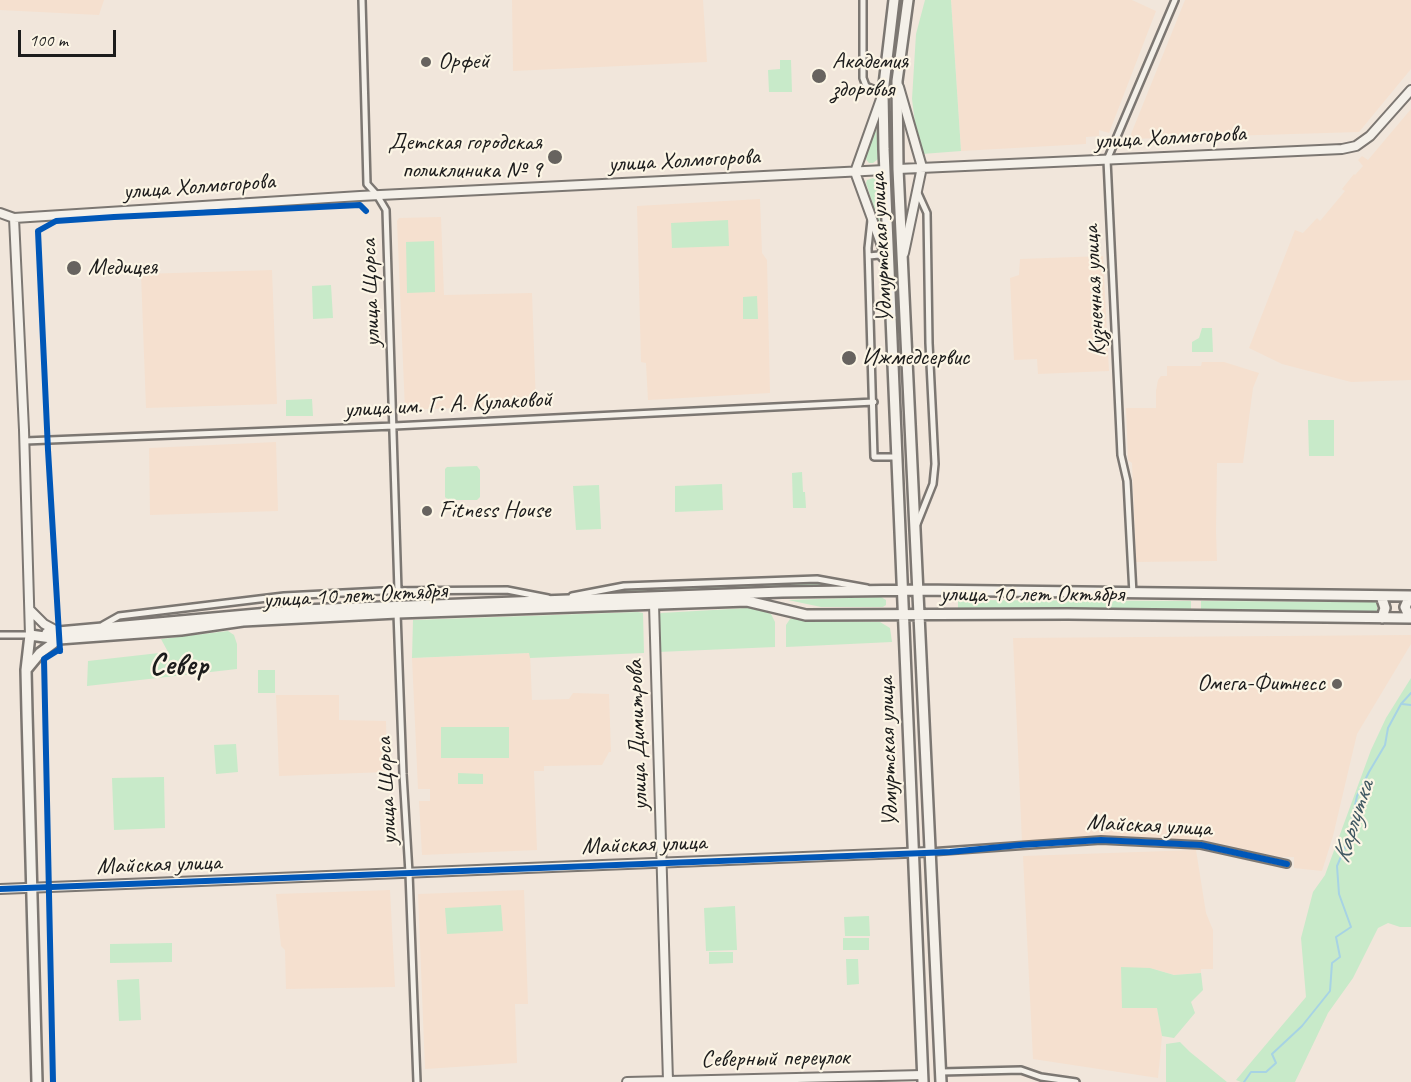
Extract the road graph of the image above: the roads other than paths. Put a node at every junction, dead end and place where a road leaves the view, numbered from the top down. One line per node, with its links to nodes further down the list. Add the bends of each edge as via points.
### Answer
1 (362, 0): 14 (street)
2 (863, 0): 8 (street, via 863,78 866,86)
3 (894, 0): 8 (main road, Удмуртская улица)
4 (908, 0): 6 (main road, Удмуртская улица)
5 (1175, 0): 9 (street, Кузнечная улица)
6 (897, 81): 10 (street); 11 (main road, Удмуртская улица)
7 (1411, 90): 9 (street, улица Холмогорова, via 1356,146)
8 (883, 93): 12 (main road, Удмуртская улица); 13 (street)
9 (1107, 160): 10 (street, улица Холмогорова); 35 (street, Кузнечная улица)
10 (922, 167): 11 (street, улица Холмогорова); 15 (street)
11 (898, 169): 12 (main road, улица Холмогорова); 24 (main road, Удмуртская улица)
12 (885, 170): 13 (street, улица Холмогорова); 25 (main road, Удмуртская улица)
13 (855, 172): 17 (street, улица Холмогорова); 22 (street)
14 (367, 184): 16 (street, улица Щорса); 18 (street)
15 (917, 190): 24 (street); 30 (street, Удмуртская улица, via 927,213 935,464 933,484)
16 (377, 195): 17 (street, улица Холмогорова); 18 (street, улица Холмогорова); 19 (street, улица Щорса)
17 (388, 195): 19 (street)
18 (360, 196): 21 (street, улица Холмогорова)
19 (386, 210): 27 (street, улица Щорса)
20 (0, 213): 21 (street)
21 (15, 218): 28 (street)
22 (871, 218): 23 (street, Удмуртская улица); 25 (street)
23 (869, 256): 25 (street, via 879,255); 26 (street, Удмуртская улица)
24 (902, 263): 30 (main road, Удмуртская улица)
25 (889, 265): 29 (main road, Удмуртская улица)
26 (874, 402): 27 (street, улица им. Г. А. Кулаковой); 29 (street, Удмуртская улица, via 874,457)
27 (394, 426): 28 (street, улица им. Г. А. Кулаковой); 33 (street, улица Щорса)
28 (24, 441): 41 (street)
29 (897, 457): 31 (main road, Удмуртская улица)
30 (914, 531): 32 (main road, Удмуртская улица)
31 (903, 590): 32 (main road, улица 10 лет Октября); 34 (main road, улица 10 лет Октября); 42 (main road, Удмуртская улица)
32 (917, 590): 35 (main road, улица 10 лет Октября); 43 (main road, Удмуртская улица)
33 (398, 591): 38 (street, улица 10 лет Октября, via 507,590); 46 (street, улица 10 лет Октября, via 284,596 162,610 119,616)
34 (886, 591): 38 (street, улица 10 лет Октября, via 817,579 624,586); 39 (main road, улица 10 лет Октября)
35 (1132, 594): 36 (main road, улица 10 лет Октября)
36 (1381, 596): 37 (main road, улица 10 лет Октября); 44 (main road, via 1385,608)
37 (1410, 596): 45 (main road, via 1405,607)
38 (557, 599): 39 (main road, улица 10 лет Октября); 40 (main road, улица 10 лет Октября)
39 (654, 600): 40 (main road, улица 10 лет Октября); 42 (main road, улица 10 лет Октября, via 747,601 806,615); 53 (street, улица Димитрова)
40 (397, 609): 46 (main road, улица 10 лет Октября, via 251,614); 49 (main road, улица 10 лет Октября, via 181,630); 55 (street, улица Щорса)
41 (30, 610): 48 (street); 49 (street)
42 (903, 614): 43 (main road, улица 10 лет Октября); 52 (main road, Удмуртская улица)
43 (918, 614): 44 (main road, улица 10 лет Октября); 51 (main road, Удмуртская улица)
44 (1382, 618): 45 (main road, улица 10 лет Октября)
45 (1410, 618)
46 (95, 630): 49 (main road, улица 10 лет Октября)
47 (0, 634): 48 (street)
48 (30, 635): 49 (main road); 50 (main road)
49 (59, 636): 50 (main road)
50 (26, 670): 56 (main road)
51 (929, 852): 52 (street, Майская улица); 54 (street, Майская улица, via 1101,840 1201,845); 57 (main road, Удмуртская улица)
52 (913, 853): 53 (street, Майская улица); 59 (main road, Удмуртская улица)
53 (662, 863): 55 (street, Майская улица); 62 (street, улица Димитрова)
54 (1287, 864)
55 (409, 873): 56 (street, Майская улица); 64 (street, улица Щорса)
56 (31, 888): 58 (street, Майская улица); 63 (main road)
57 (931, 888): 59 (main road, via 923,884); 60 (main road, Удмуртская улица)
58 (0, 889)
59 (915, 889): 61 (main road, Удмуртская улица)
60 (941, 1077): 66 (street, via 1021,1070)
61 (923, 1078): 62 (street, Северный переулок)
62 (668, 1081): 65 (street, Северный переулок)
63 (37, 1082)
64 (417, 1082)
65 (627, 1082)
66 (1076, 1082)

